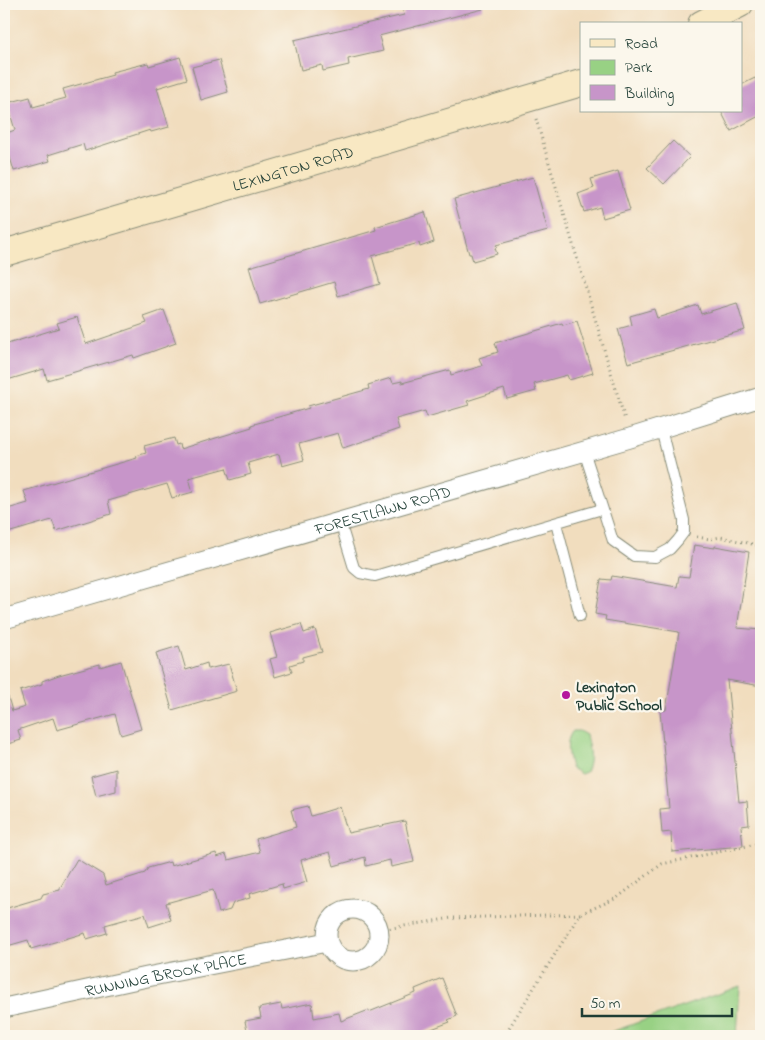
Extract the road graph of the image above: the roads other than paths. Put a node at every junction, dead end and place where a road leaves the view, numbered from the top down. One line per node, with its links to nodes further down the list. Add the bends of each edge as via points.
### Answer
1 (740, 4): 2 (street)
2 (706, 22)
3 (580, 83): 4 (street, LEXINGTON ROAD)
4 (4, 253)
5 (761, 397): 6 (street, FORESTLAWN ROAD)
6 (661, 429): 7 (street, FORESTLAWN ROAD); 8 (lane, via 684,520 684,532 670,549 655,557 634,556 613,540)
7 (584, 451): 8 (lane); 9 (street, FORESTLAWN ROAD)
8 (602, 509): 10 (lane)
9 (340, 522): 10 (lane, via 354,568 374,576); 12 (street, FORESTLAWN ROAD)
10 (556, 523): 11 (lane)
11 (580, 616)
12 (4, 619)
13 (327, 942): 13 (street, via 336,956 353,962 363,960 378,947 380,930 374,918 366,912 343,911 329,924); 14 (street, RUNNING BROOK PLACE)
14 (4, 1008)

